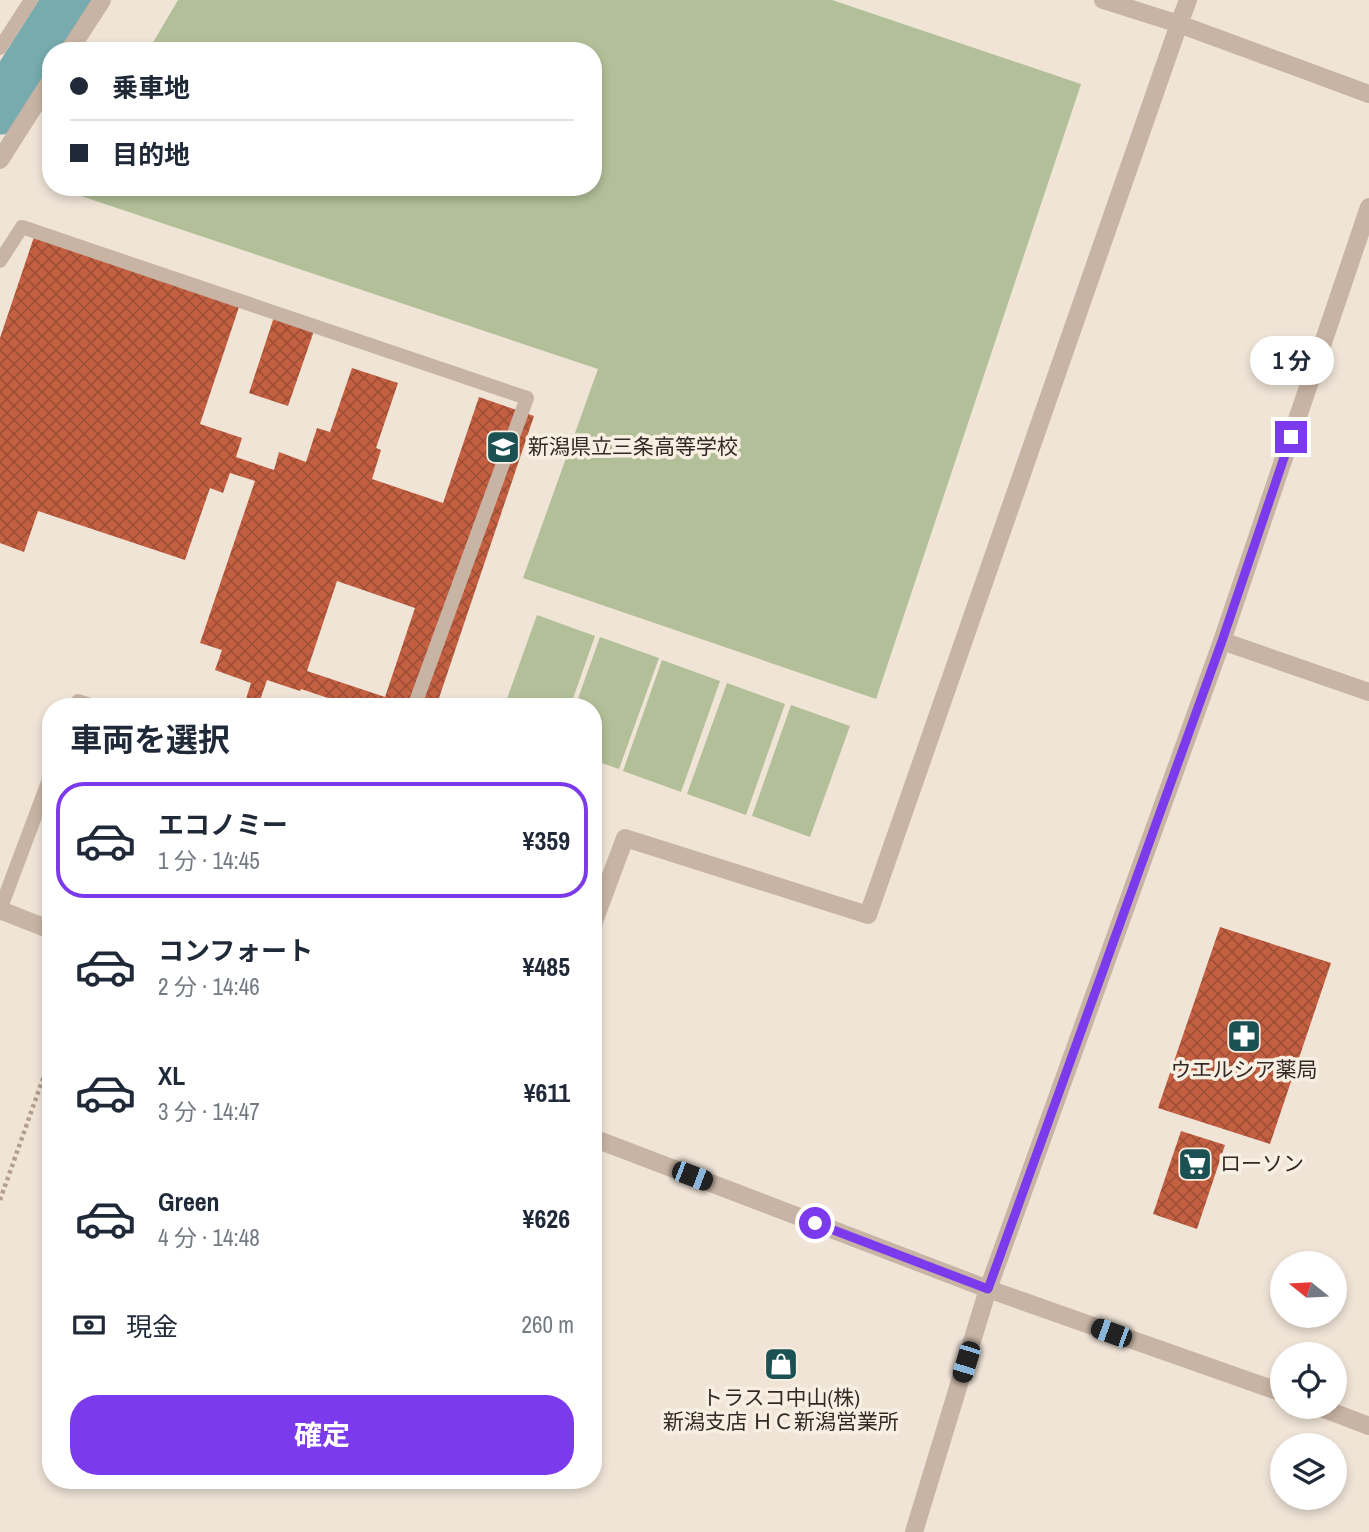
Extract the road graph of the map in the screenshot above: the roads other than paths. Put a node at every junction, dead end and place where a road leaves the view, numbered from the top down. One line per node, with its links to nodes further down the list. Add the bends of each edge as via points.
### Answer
1 (31, 0): 7 (lane)
2 (102, 0): 6 (street)
3 (1103, 0): 5 (street)
4 (1188, 0): 5 (street)
5 (1179, 24): 9 (street); 17 (street, via 869,915 625,838)
6 (75, 42)
7 (0, 48)
8 (42, 94): 10 (street)
9 (1369, 94)
10 (0, 160)
11 (1369, 207): 13 (street)
12 (0, 261): 15 (lane, via 22,227 527,398)
13 (1222, 641): 14 (street); 21 (street)
14 (1369, 692)
15 (417, 698)
16 (42, 798): 18 (lane)
17 (602, 900)
18 (0, 910): 19 (street)
19 (42, 926)
20 (602, 1141): 21 (street)
21 (988, 1289): 22 (street); 25 (street)
22 (1270, 1389)
23 (1347, 1418): 24 (street)
24 (1369, 1426)
25 (914, 1532)

